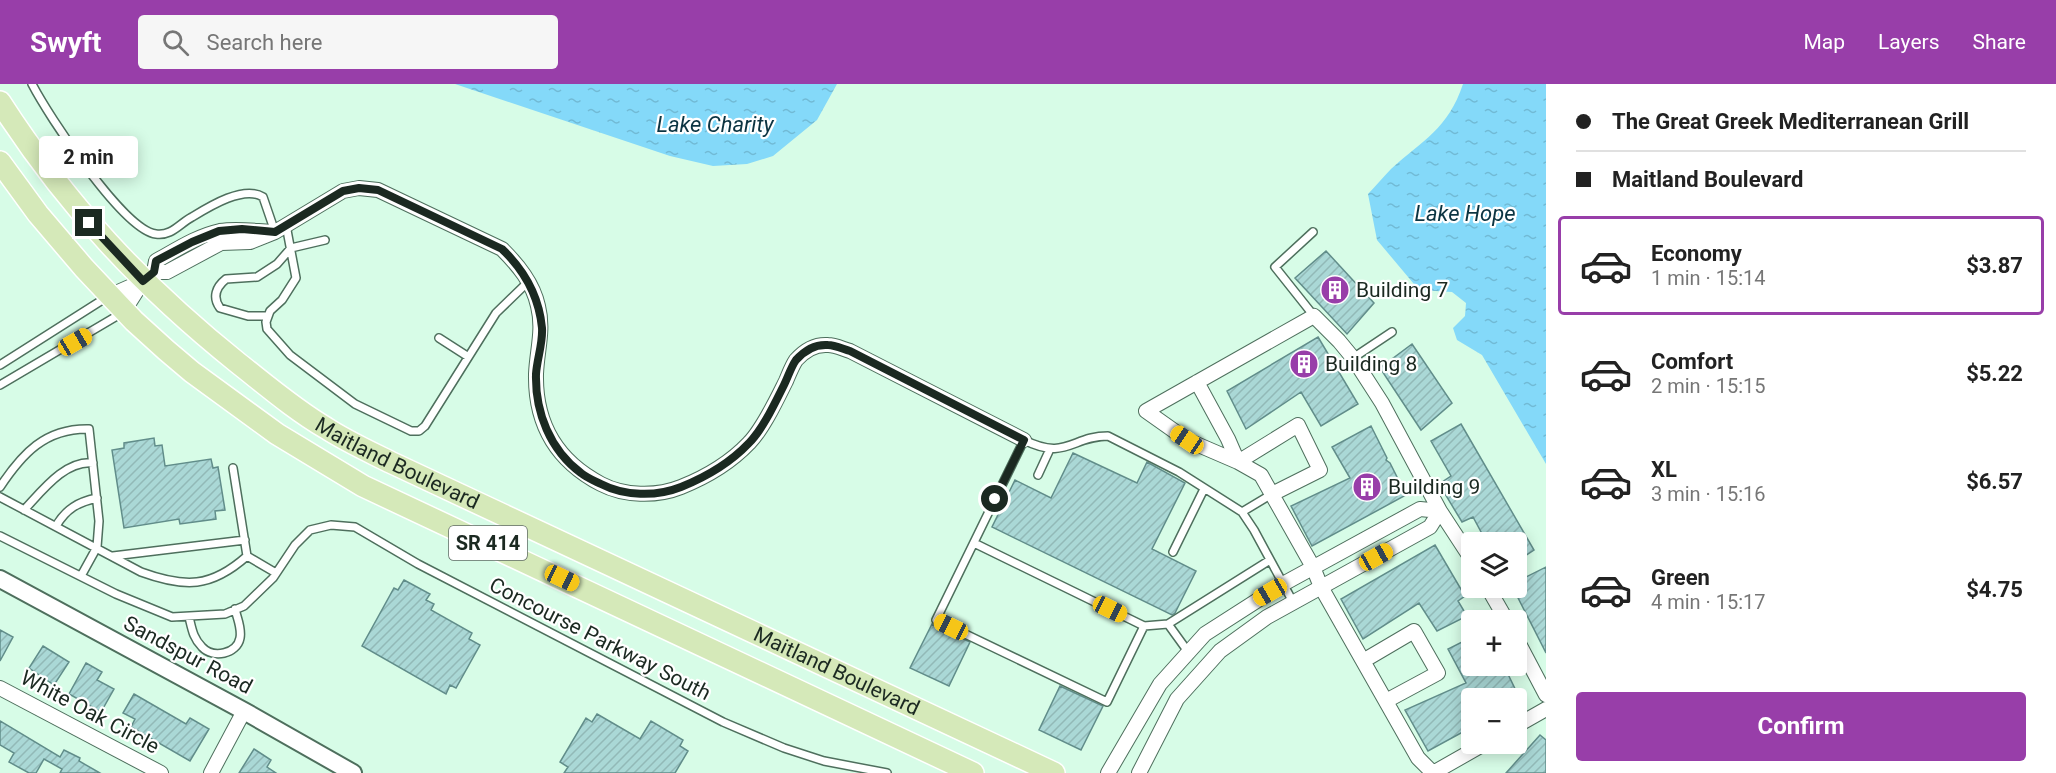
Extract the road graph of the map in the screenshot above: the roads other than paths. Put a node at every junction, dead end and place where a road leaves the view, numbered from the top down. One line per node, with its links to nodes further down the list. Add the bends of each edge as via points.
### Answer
1 (32, 84): 4 (lane, via 86,166 142,229 165,234 181,227 189,218 246,192 263,197)
2 (0, 102): 8 (main road, Maitland Boulevard / SR 414, via 78,210)
3 (0, 162): 10 (main road, Maitland Boulevard, via 38,214)
4 (280, 229): 7 (lane); 8 (street, via 219,231 156,261); 9 (street, via 343,191 378,190 502,249 517,263)
5 (1313, 232): 13 (lane, via 1275,267)
6 (325, 240): 7 (lane)
7 (291, 248): 12 (lane, via 296,278); 12 (lane, via 266,273 226,279 215,295 220,308 230,313)
8 (148, 276): 10 (street); 11 (street); 71 (main road, Maitland Boulevard / SR 414, via 208,339 324,428)
9 (528, 282): 16 (lane, via 496,313); 21 (street, via 538,305 542,331 536,374 546,430 557,450 581,474 610,489 642,495 678,489 714,472 750,443 775,404 795,361 810,348 827,345 850,351)
10 (109, 296): 11 (main road, Maitland Boulevard); 18 (lane)
11 (124, 311): 20 (lane); 70 (main road, Maitland Boulevard / SR 414, via 192,372 277,434 363,486)
12 (268, 316): 16 (lane, via 267,329 273,337 322,380 355,404 411,431 424,426)
13 (1314, 316): 17 (street); 19 (street)
14 (1392, 332): 17 (lane)
15 (439, 338): 16 (lane)
16 (467, 356)
17 (1353, 358): 33 (street)
18 (0, 365)
19 (1197, 382): 23 (street); 23 (street, via 1146,411 1187,440)
20 (0, 385)
21 (1024, 440): 22 (lane); 38 (lane)
22 (1050, 449): 26 (lane); 28 (lane, via 1108,436)
23 (1238, 462): 29 (street, via 1261,475); 29 (street, via 1298,425 1320,470)
24 (93, 463): 27 (lane, via 88,429 72,429 31,449); 31 (lane); 32 (lane, via 81,462 65,470)
25 (233, 468): 37 (lane)
26 (1038, 475)
27 (0, 487)
28 (1204, 489): 34 (lane); 41 (lane)
29 (1272, 495): 34 (lane); 45 (street)
30 (0, 497): 32 (lane)
31 (97, 498): 35 (lane, via 73,506); 40 (lane)
32 (24, 510): 35 (lane)
33 (1440, 510): 39 (street); 45 (street, via 1420,509); 50 (street, via 1430,527)
34 (1242, 512): 44 (lane)
35 (56, 526): 40 (lane)
36 (0, 536): 47 (lane, Concourse Parkway South)
37 (245, 540): 42 (lane); 43 (lane)
38 (974, 543): 55 (lane); 55 (lane, via 936,620 1107,702)
39 (1461, 543)
40 (97, 547): 42 (lane); 47 (lane)
41 (1173, 552)
42 (113, 556): 43 (lane, via 141,572 183,584 209,580)
43 (248, 556): 46 (lane)
44 (1270, 560): 49 (lane); 54 (lane)
45 (1313, 567): 49 (street); 50 (street)
46 (276, 573): 52 (lane, Concourse Parkway South, via 244,606); 69 (lane, Concourse Parkway South, via 310,531 331,525 355,528 723,722 824,761)
47 (81, 576): 53 (lane, Concourse Parkway South, via 172,617)
48 (0, 579): 63 (street, Sandspur Road)
49 (1284, 584): 51 (lane); 56 (street, via 1205,634)
50 (1321, 587): 51 (street); 58 (street)
51 (1293, 603): 73 (street, via 1220,651 1177,699)
52 (235, 609): 53 (lane, Concourse Parkway South, via 225,614); 53 (lane, via 240,640 227,653 204,650 193,637)
53 (189, 617)
54 (1167, 624): 55 (lane); 56 (lane)
55 (1144, 626)
56 (1189, 653): 72 (street, via 1160,684)
57 (1527, 659): 60 (street)
58 (1363, 660): 61 (street); 61 (street, via 1414,631 1438,673)
59 (0, 688): 66 (street, White Oak Circle)
60 (1546, 695)
61 (1386, 701): 65 (street, via 1418,758 1433,773)
62 (1546, 709): 64 (street)
63 (244, 711): 67 (street); 68 (street, Sandspur Road)
64 (1527, 720)
65 (1466, 754)
66 (161, 773)
67 (211, 773)
68 (353, 773)
69 (887, 773)
70 (973, 773)
71 (1054, 773)
72 (1108, 773)
73 (1139, 773)

